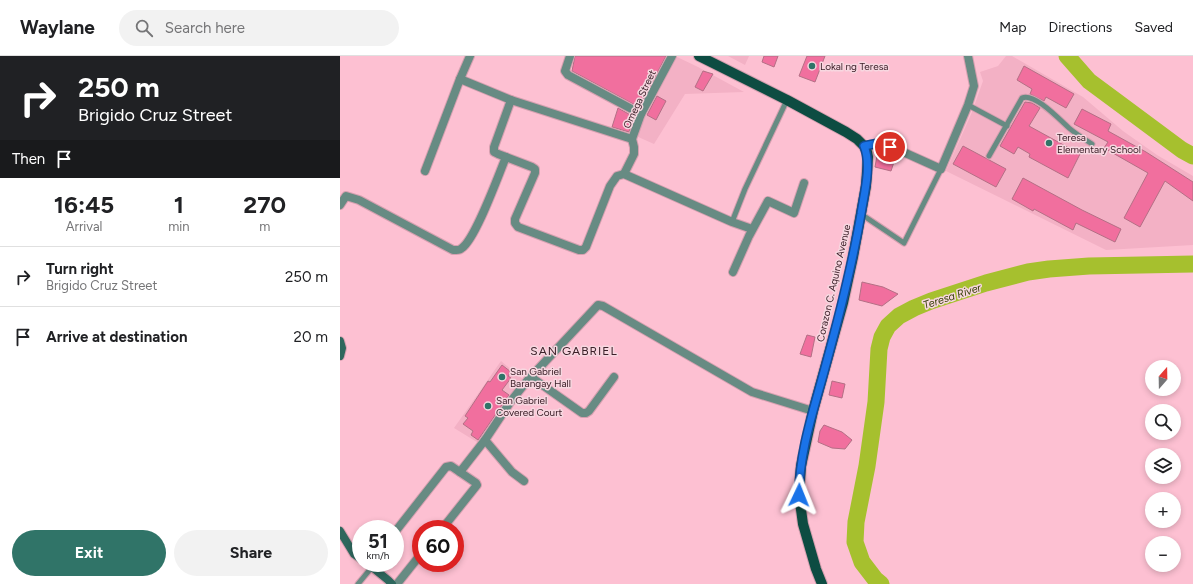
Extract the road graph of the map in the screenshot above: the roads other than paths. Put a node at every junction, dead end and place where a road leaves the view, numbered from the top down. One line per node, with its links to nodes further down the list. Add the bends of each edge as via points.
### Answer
1 (470, 56): 6 (street)
2 (570, 56): 10 (street, via 565,71 568,75)
3 (672, 56): 10 (street, Omega Street)
4 (699, 56): 8 (main road)
5 (968, 56): 9 (street, via 974,86)
6 (460, 79): 7 (street); 18 (street)
7 (511, 100): 12 (street); 16 (street, via 494,147 494,152)
8 (787, 100): 14 (main road, via 846,132); 23 (lane)
9 (968, 105): 11 (lane); 17 (street)
10 (641, 114): 12 (street, Omega Street)
11 (1007, 126): 13 (lane, via 1022,98 1031,98); 15 (lane)
12 (632, 140): 19 (street, Omega Street, via 634,154)
13 (1092, 144)
14 (864, 146): 17 (street, via 879,143); 22 (main road, Corazon C. Aquino Avenue, via 868,157)
15 (989, 156)
16 (506, 157): 19 (street, via 535,169 515,219 518,227 578,250 586,247 610,186 617,176); 21 (street, via 474,233 459,250 453,250 359,200 346,196)
17 (941, 169): 22 (lane, via 904,243)
18 (425, 171)
19 (624, 174): 23 (street)
20 (804, 183): 24 (street, via 794,213 768,201)
21 (340, 205)
22 (861, 214): 30 (main road, Corazon C. Aquino Avenue, via 842,304)
23 (732, 222): 24 (street)
24 (752, 229): 25 (street)
25 (733, 272)
26 (340, 341): 27 (street)
27 (340, 356)
28 (531, 377): 29 (street, via 586,414); 30 (street, via 598,305 752,392); 31 (street)
29 (614, 377)
30 (813, 411): 44 (main road, Corazon C. Aquino Avenue, via 801,466 799,495 803,524)
31 (485, 440): 32 (street); 33 (street, via 512,472)
32 (460, 472): 34 (street, via 476,483 476,486); 35 (street, via 451,466 446,467)
33 (524, 481)
34 (449, 520)
35 (404, 521)
36 (340, 530): 37 (street)
37 (352, 551)
38 (412, 565): 43 (street)
39 (366, 572): 41 (lane)
40 (378, 572): 42 (street)
41 (358, 584)
42 (392, 584)
43 (397, 584)
44 (822, 584)

